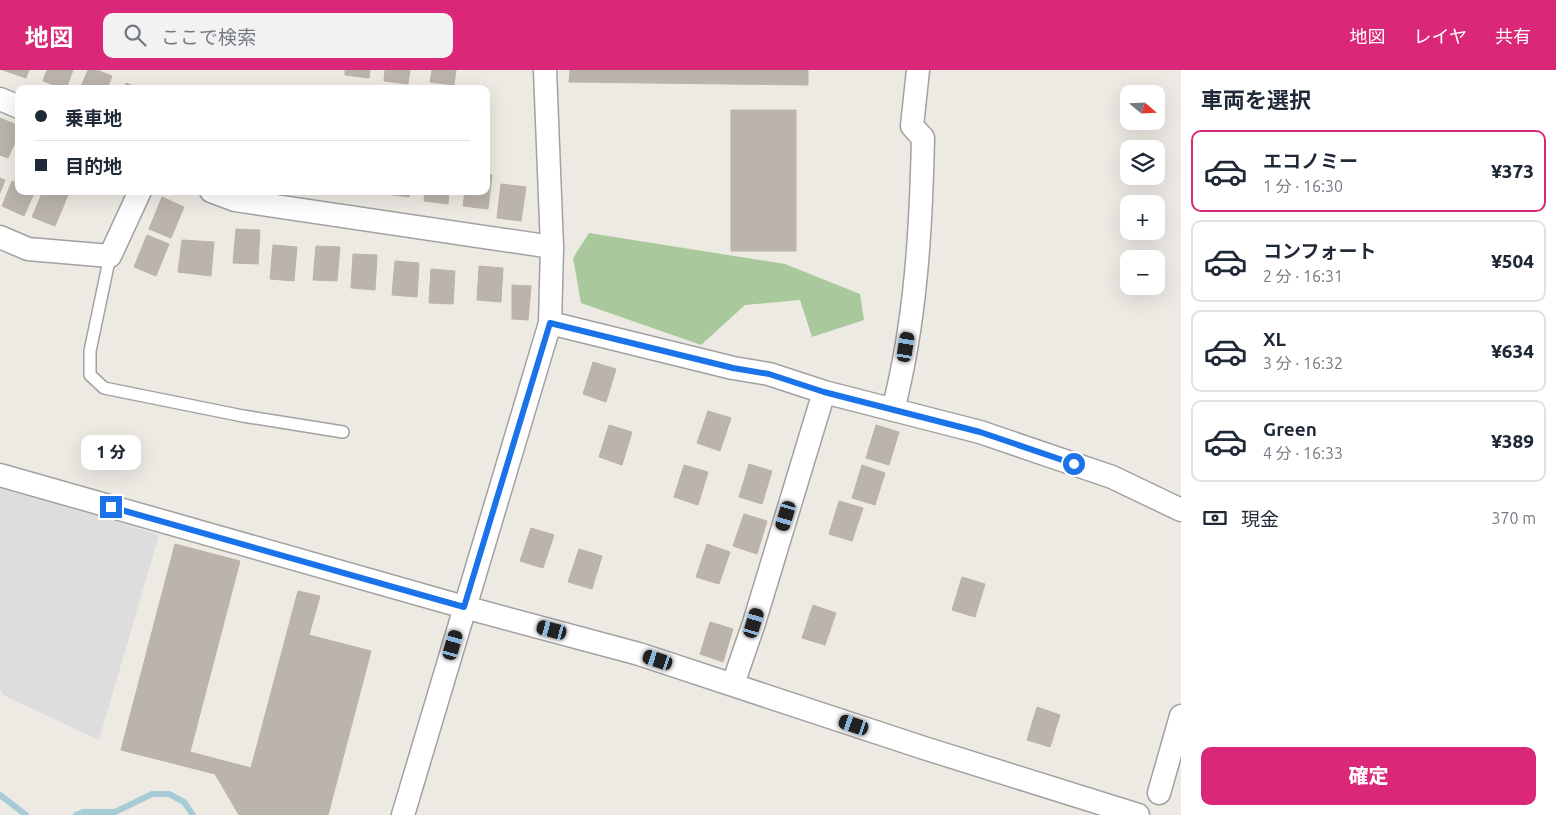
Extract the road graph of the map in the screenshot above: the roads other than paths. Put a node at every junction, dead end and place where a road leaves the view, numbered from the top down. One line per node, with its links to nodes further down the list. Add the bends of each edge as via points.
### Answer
1 (545, 70): 8 (street)
2 (918, 70): 12 (street, via 912,126 923,138 922,207 914,295)
3 (0, 99): 4 (street)
4 (15, 105)
5 (138, 195): 9 (street)
6 (222, 195): 8 (street, via 235,200)
7 (0, 237): 9 (street, via 28,249)
8 (552, 246): 10 (street)
9 (110, 256): 13 (lane, via 90,352 90,375 104,388)
10 (550, 323): 11 (street, via 769,374); 16 (street)
11 (824, 392): 12 (street); 17 (street)
12 (893, 410): 15 (street, via 980,432 1112,477)
13 (343, 432)
14 (0, 475): 16 (street)
15 (1181, 510)
16 (464, 607): 17 (street, via 639,654); 20 (street)
17 (733, 684): 21 (street)
18 (1181, 716): 19 (street)
19 (1158, 793)
20 (403, 815)
21 (1138, 815)

